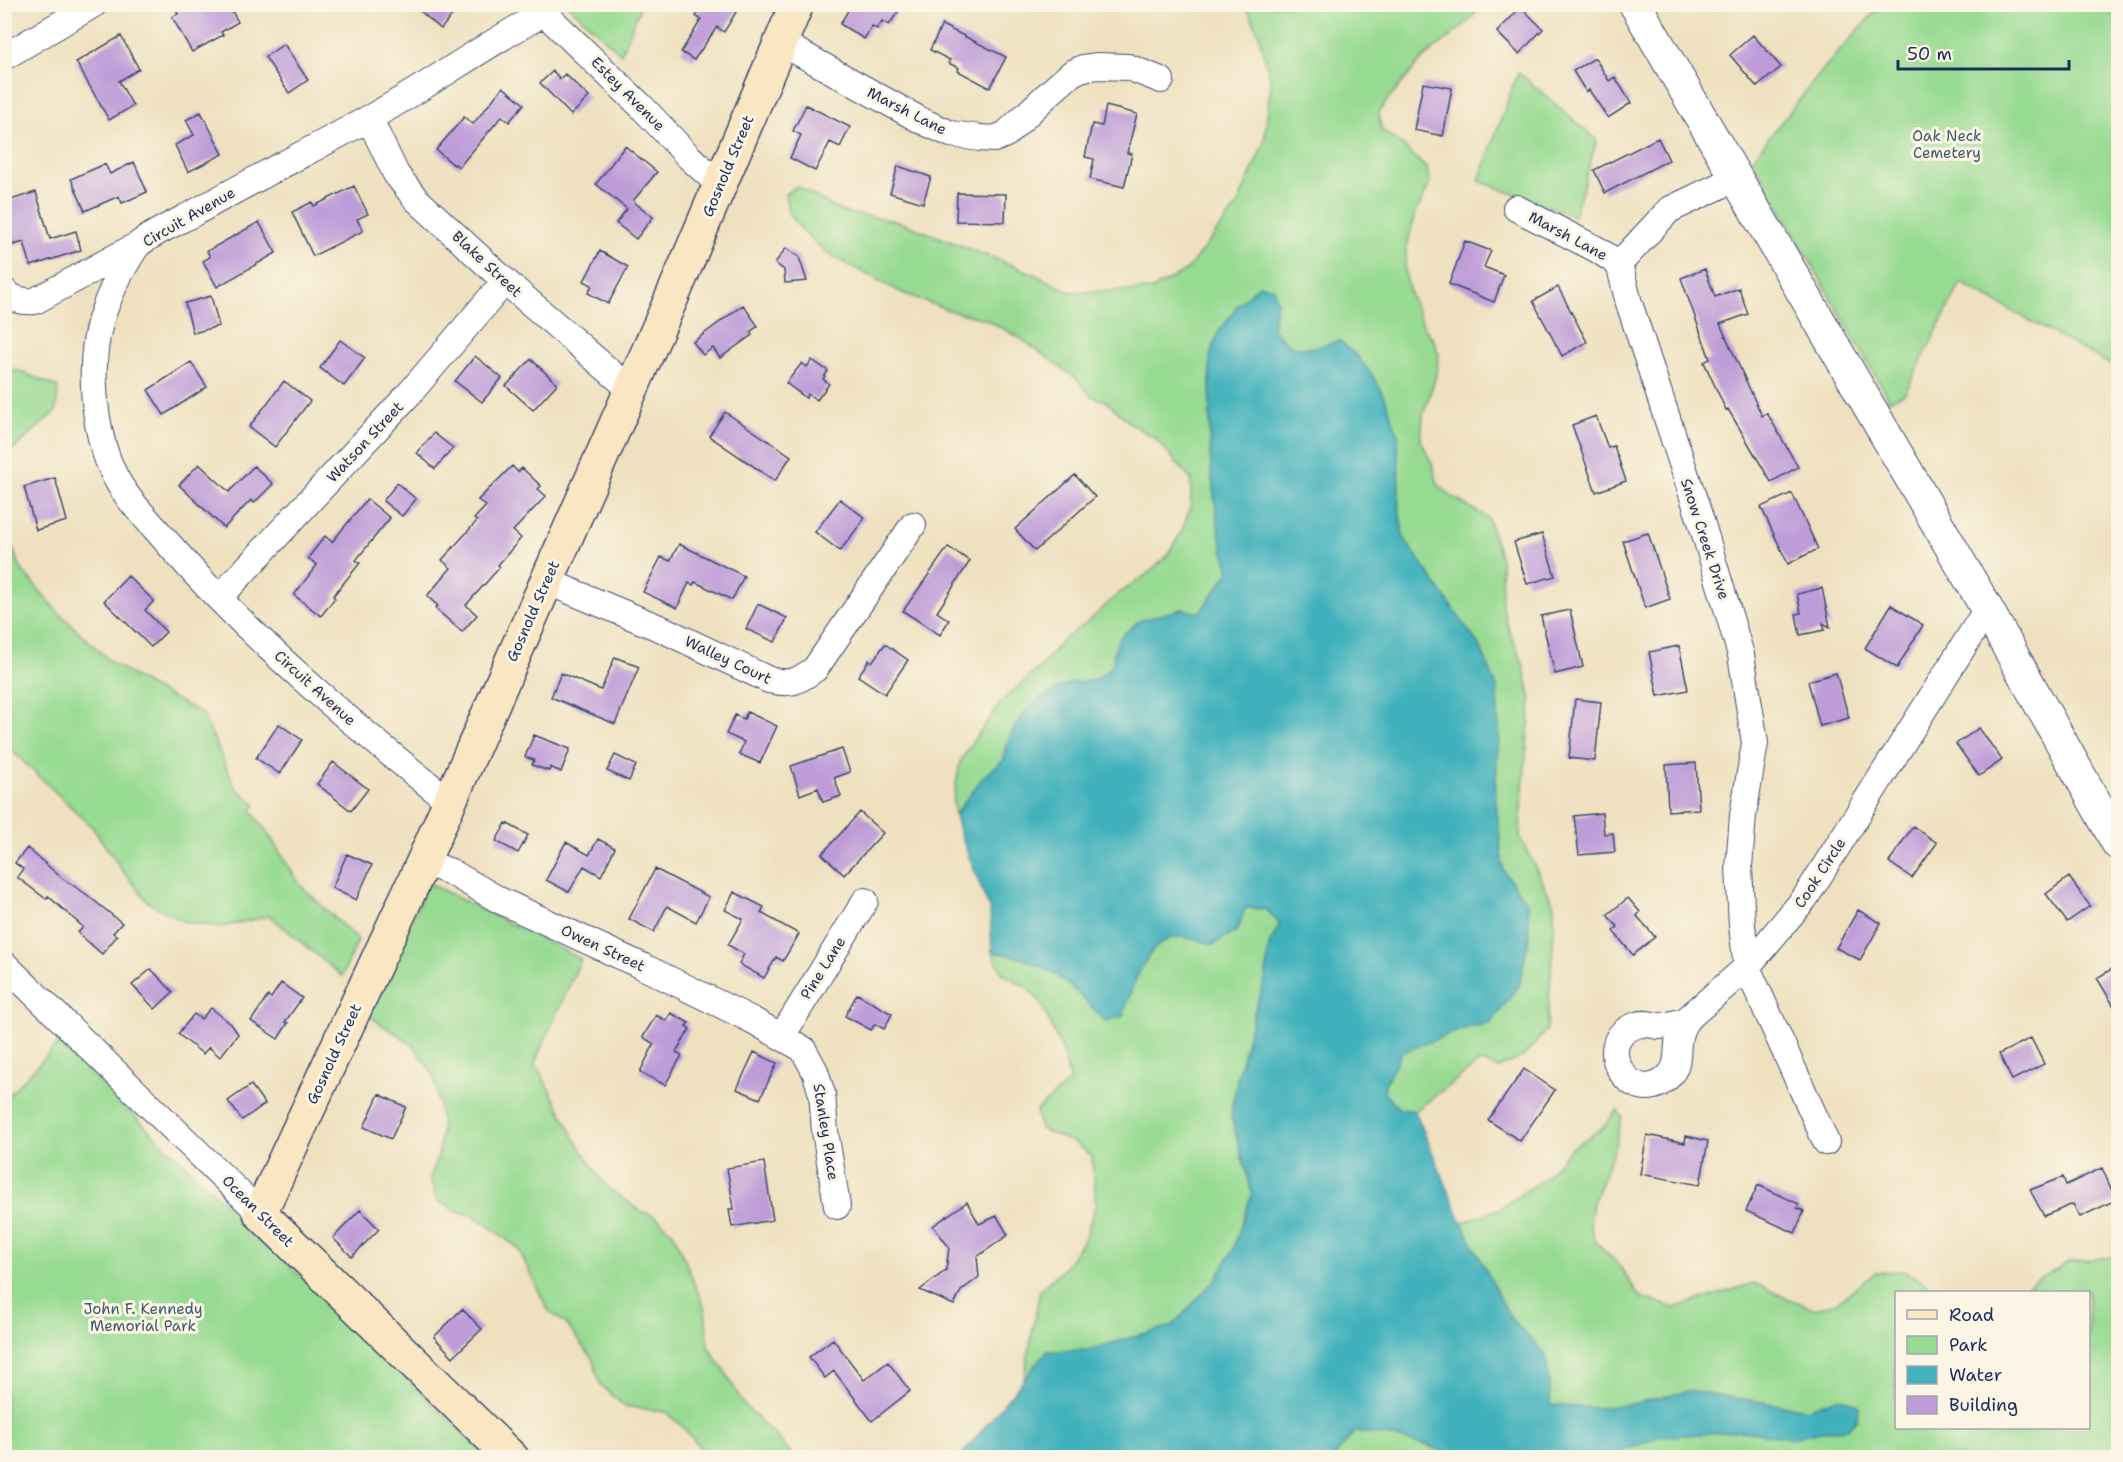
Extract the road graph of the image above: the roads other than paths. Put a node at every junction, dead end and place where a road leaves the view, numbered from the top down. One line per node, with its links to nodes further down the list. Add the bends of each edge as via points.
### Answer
1 (94, 4): 6 (street)
2 (797, 4): 5 (main road, Gosnold Street)
3 (1635, 4): 9 (street)
4 (539, 9): 8 (street, Circuit Avenue); 10 (street, Estey Avenue)
5 (780, 42): 7 (street, Marsh Lane, via 922,122 951,134 980,138 994,139 1006,134 1083,68 1128,67); 10 (main road, Gosnold Street)
6 (4, 57)
7 (1161, 80)
8 (369, 118): 12 (street, Circuit Avenue); 14 (street, Blake Street, via 396,174 416,199)
9 (1736, 178): 13 (street, via 1669,210); 20 (street)
10 (720, 184): 16 (main road, Gosnold Street)
11 (1516, 208): 13 (street, Marsh Lane)
12 (138, 245): 15 (street, via 35,301 23,302); 19 (street, Circuit Avenue, via 107,299 98,332 94,364 102,442 126,495)
13 (1619, 264): 26 (street, Snow Creek Drive, via 1741,655 1755,743 1739,867)
14 (505, 281): 16 (street, Blake Street); 19 (street, Watson Street, via 409,394)
15 (4, 291)
16 (630, 389): 18 (main road, Gosnold Street)
17 (913, 525): 18 (street, Walley Court, via 815,669 787,684 769,680 664,630)
18 (546, 581): 21 (main road, Gosnold Street)
19 (219, 598): 21 (street, Circuit Avenue, via 382,748)
20 (1987, 609): 22 (street); 26 (street, Cook Circle, via 1805,898)
21 (449, 801): 23 (main road, Gosnold Street)
22 (2118, 844)
23 (423, 862): 28 (street, Owen Street, via 451,872 500,900); 31 (main road, Gosnold Street)
24 (866, 901): 28 (street, Pine Lane)
25 (4, 964): 31 (street, Ocean Street)
26 (1747, 967): 27 (street, Cook Circle); 29 (street)
27 (1686, 1020)
28 (782, 1036): 30 (street, Stanley Place, via 803,1049 815,1071 822,1094)
29 (1826, 1142)
30 (837, 1206)
31 (260, 1213): 32 (main road, Ocean Street)
32 (512, 1458)

